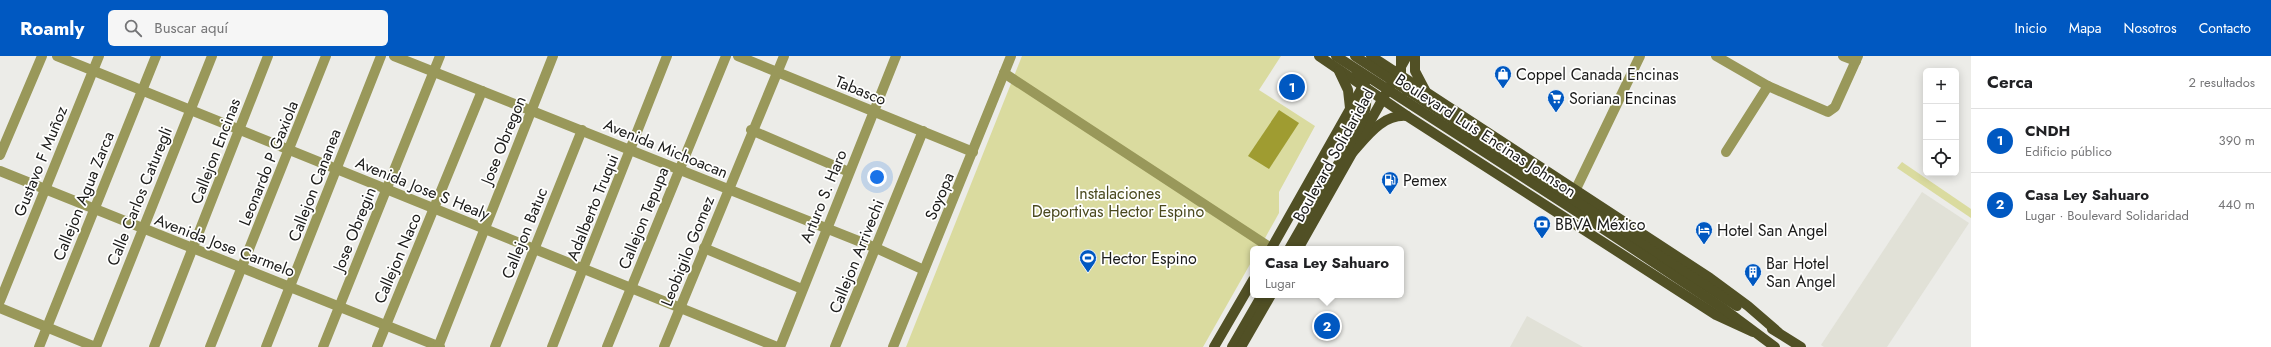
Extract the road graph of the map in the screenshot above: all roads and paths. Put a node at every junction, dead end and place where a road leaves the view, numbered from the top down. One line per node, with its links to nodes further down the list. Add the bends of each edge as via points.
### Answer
1 (42, 56): 57 (street)
2 (57, 56): 31 (street, Avenida Jose S Healy)
3 (99, 56): 31 (street, Gustavo F Muñoz)
4 (156, 56): 38 (street, Callejon Agua Zarca)
5 (212, 56): 43 (street, Calle Carlos Caturegli)
6 (268, 56): 47 (street, Callejon Encinas)
7 (326, 56): 53 (street, Leonardo P Gaxiola)
8 (381, 56): 58 (street, Callejon Cananea)
9 (394, 56): 32 (street, Avenida Michoacan)
10 (440, 56): 32 (street, Jose Obregin)
11 (553, 56): 44 (street, Jose Obregon)
12 (667, 56): 52 (street, Adalberto Truqui)
13 (726, 56): 59 (street, Callejon Tepupa)
14 (738, 56): 33 (street, Tabasco)
15 (784, 56): 33 (street, Leobigilo Gomez)
16 (896, 56): 45 (street, Arturo S. Haro)
17 (1011, 56): 34 (street, Soyopa)
18 (1319, 56): 30 (main road)
19 (1336, 56): 51 (main road, Boulevard Luis Encinas Johnson, bridge)
20 (1342, 56): 74 (main road, bridge, via 1365,85 1368,98 1366,112)
21 (1355, 56): 68 (main road, Boulevard Luis Encinas Johnson, bridge)
22 (1400, 56): 51 (main road, bridge, via 1401,76 1411,96)
23 (1407, 56): 35 (main road, Boulevard Solidaridad)
24 (1415, 56): 40 (main road, via 1415,71)
25 (1640, 56): 65 (street)
26 (1716, 56): 36 (street)
27 (1844, 56): 29 (street)
28 (1376, 57): 35 (main road); 37 (main road, Boulevard Solidaridad)
29 (1857, 58): 36 (street, via 1831,111 1820,110)
30 (1338, 70): 37 (main road); 42 (main road, via 1345,82)
31 (93, 71): 38 (street, Avenida Jose S Healy); 63 (street, Gustavo F Muñoz)
32 (434, 72): 39 (street, Avenida Michoacan); 64 (street, Jose Obregin)
33 (777, 72): 45 (street, Tabasco); 49 (street, Leobigilo Gomez)
34 (1004, 73): 54 (street, Soyopa); 72 (street)
35 (1397, 73): 40 (main road); 41 (main road, Boulevard Solidaridad)
36 (1768, 86): 56 (street)
37 (1362, 87): 41 (main road); 42 (main road, Boulevard Solidaridad)
38 (142, 91): 43 (street, Avenida Jose S Healy); 67 (street, Callejon Agua Zarca)
39 (482, 91): 44 (street, Avenida Michoacan); 66 (street, Callejon Naco)
40 (1426, 92): 65 (main road)
41 (1382, 99): 46 (main road); 55 (main road, Boulevard Solidaridad)
42 (1350, 108): 73 (main road, Boulevard Solidaridad)
43 (189, 110): 47 (street, Avenida Jose S Healy); 70 (street, Calle Carlos Caturegli)
44 (532, 110): 48 (street, Avenida Michoacan); 69 (street, Jose Obregon)
45 (873, 111): 50 (street, Tabasco); 61 (street, Arturo S. Haro)
46 (1407, 116): 55 (main road, via 1400,115 1383,121); 95 (main road, via 1716,315)
47 (238, 130): 53 (street, Avenida Jose S Healy); 76 (street, Callejon Encinas)
48 (582, 130): 52 (street, Avenida Michoacan); 77 (street, Callejon Batuc)
49 (751, 130): 61 (street); 62 (street, Leobigilo Gomez)
50 (923, 131): 54 (street, Tabasco); 79 (street, Callejon Arrivechi)
51 (1455, 134): 68 (main road, Boulevard Luis Encinas Johnson, bridge)
52 (631, 150): 59 (street, Avenida Michoacan); 81 (street, Adalberto Truqui)
53 (289, 151): 58 (street, Avenida Jose S Healy); 80 (street, Leonardo P Gaxiola)
54 (973, 152): 82 (street, Soyopa)
55 (1353, 152): 75 (main road, Boulevard Solidaridad)
56 (1726, 152)
57 (0, 155)
58 (336, 169): 64 (street, Avenida Jose S Healy); 84 (street, Callejon Cananea)
59 (679, 170): 62 (street, Avenida Michoacan); 85 (street, Callejon Tepupa)
60 (0, 171): 63 (street, Avenida Jose Carmelo)
61 (849, 172): 71 (street, Arturo S. Haro)
62 (728, 189): 71 (street, Avenida Michoacan); 78 (street, Leobigilo Gomez)
63 (44, 190): 67 (street, Avenida Jose Carmelo); 89 (street, Gustavo F Muñoz)
64 (386, 190): 66 (street, Avenida Jose S Healy); 90 (street, Jose Obregin)
65 (1575, 191): 96 (main road, via 1716,283)
66 (434, 209): 69 (street, Avenida Jose S Healy); 93 (street, Callejon Naco)
67 (93, 210): 70 (street, Avenida Jose Carmelo); 94 (street, Callejon Agua Zarca)
68 (1601, 223): 95 (main road); 96 (main road)
69 (484, 228): 77 (street, Avenida Jose S Healy); 104 (street, Jose Obregon)
70 (142, 229): 76 (street, Avenida Jose Carmelo); 98 (street, Calle Carlos Caturegli)
71 (825, 229): 79 (street, Avenida Michoacan); 86 (street, Arturo S. Haro)
72 (1266, 246)
73 (1273, 246)
74 (1291, 246)
75 (1300, 246)
76 (193, 248): 80 (street, Avenida Jose Carmelo); 99 (street, Callejon Encinas)
77 (533, 248): 81 (street, Avenida Jose S Healy); 105 (street, Callejon Batuc)
78 (704, 248): 86 (street); 91 (street, Leobigilo Gomez)
79 (876, 248): 82 (street, Avenida Michoacan); 110 (street, Callejon Arrivechi)
80 (242, 268): 84 (street, Avenida Jose Carmelo); 100 (street, Leonardo P Gaxiola)
81 (584, 268): 85 (street, Avenida Jose S Healy); 106 (street, Adalberto Truqui)
82 (924, 270): 111 (street, Soyopa)
83 (1250, 285): 112 (main road)
84 (291, 287): 90 (street, Avenida Jose Carmelo); 101 (street, Callejon Cananea)
85 (631, 288): 91 (street, Avenida Jose S Healy); 107 (street, Callejon Tepupa)
86 (802, 288): 109 (street, Arturo S. Haro)
87 (1260, 298): 113 (main road)
88 (1269, 298): 114 (main road)
89 (0, 300)
90 (339, 306): 93 (street, Avenida Jose Carmelo); 102 (street, Jose Obregin)
91 (680, 307): 108 (street, Leobigilo Gomez); 109 (street, Avenida Jose S Healy)
92 (0, 308): 94 (street)
93 (386, 324): 103 (street, Callejon Naco); 104 (street, Avenida Jose Carmelo)
94 (47, 327): 97 (street, Callejon Agua Zarca); 98 (street)
95 (1753, 332): 115 (main road)
96 (1778, 332): 116 (main road)
97 (39, 347)
98 (95, 347)
99 (154, 347)
100 (210, 347)
101 (266, 347)
102 (323, 347)
103 (377, 347)
104 (438, 347)
105 (495, 347)
106 (552, 347)
107 (607, 347)
108 (664, 347)
109 (779, 347)
110 (835, 347)
111 (894, 347)
112 (1214, 347)
113 (1232, 347)
114 (1241, 347)
115 (1775, 347)
116 (1801, 347)

